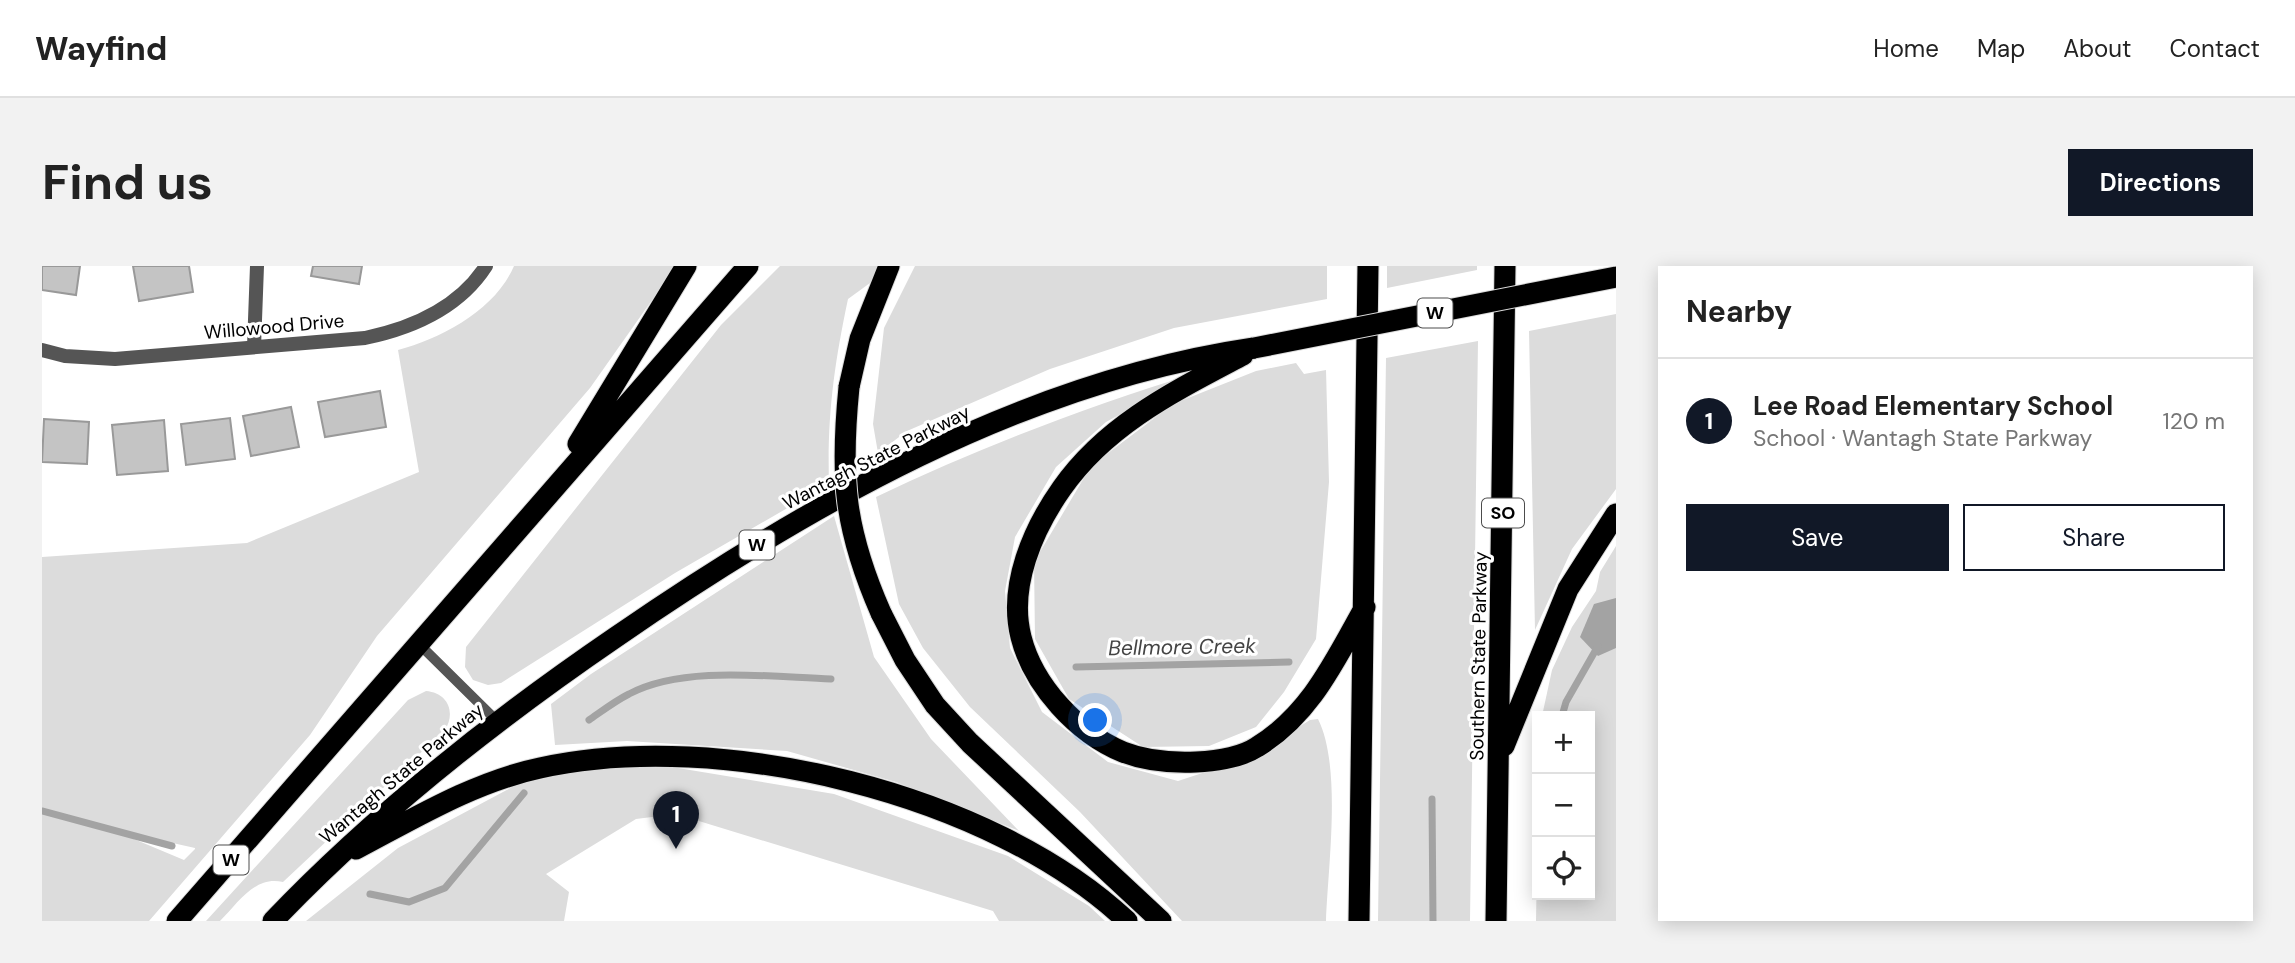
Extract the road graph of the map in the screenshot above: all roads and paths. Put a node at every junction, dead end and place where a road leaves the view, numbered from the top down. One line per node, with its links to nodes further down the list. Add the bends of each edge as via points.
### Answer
1 (257, 266): 9 (street)
2 (486, 266): 9 (street, Willowood Drive, via 466,293 395,332)
3 (686, 266): 12 (highway)
4 (748, 266): 12 (highway, W)
5 (889, 266): 22 (highway, bridge, via 860,339 843,443 851,532 864,575 905,660 935,705)
6 (1368, 266): 14 (highway)
7 (1505, 266): 17 (highway, Southern State Parkway / SO)
8 (1616, 277): 10 (highway, Wantagh State Parkway / W, bridge)
9 (254, 347): 11 (street, Willowood Drive, via 115,359)
10 (1254, 348): 14 (highway, via 1137,413 1094,450 1062,488 1034,536 1018,584 1021,636 1041,684 1080,726 1123,752 1169,763 1216,761 1254,749 1290,724 1317,693); 16 (highway, Wantagh State Parkway / W, via 1192,357 1030,409 876,480 780,531 686,589)
11 (42, 350)
12 (555, 484): 15 (highway, W)
13 (1616, 514): 17 (highway, via 1568,589)
14 (1364, 607): 23 (highway)
15 (420, 645): 16 (lane); 19 (highway, W)
16 (497, 721): 18 (highway, Wantagh State Parkway / W)
17 (1499, 761): 24 (highway, Southern State Parkway / SO)
18 (326, 865): 20 (highway, Wantagh State Parkway / W); 21 (highway, via 448,801 503,779 585,759 671,755 808,772 943,813 1007,840 1064,874)
19 (177, 921)
20 (273, 921)
21 (1127, 921)
22 (1161, 921)
23 (1359, 921)
24 (1496, 921)

